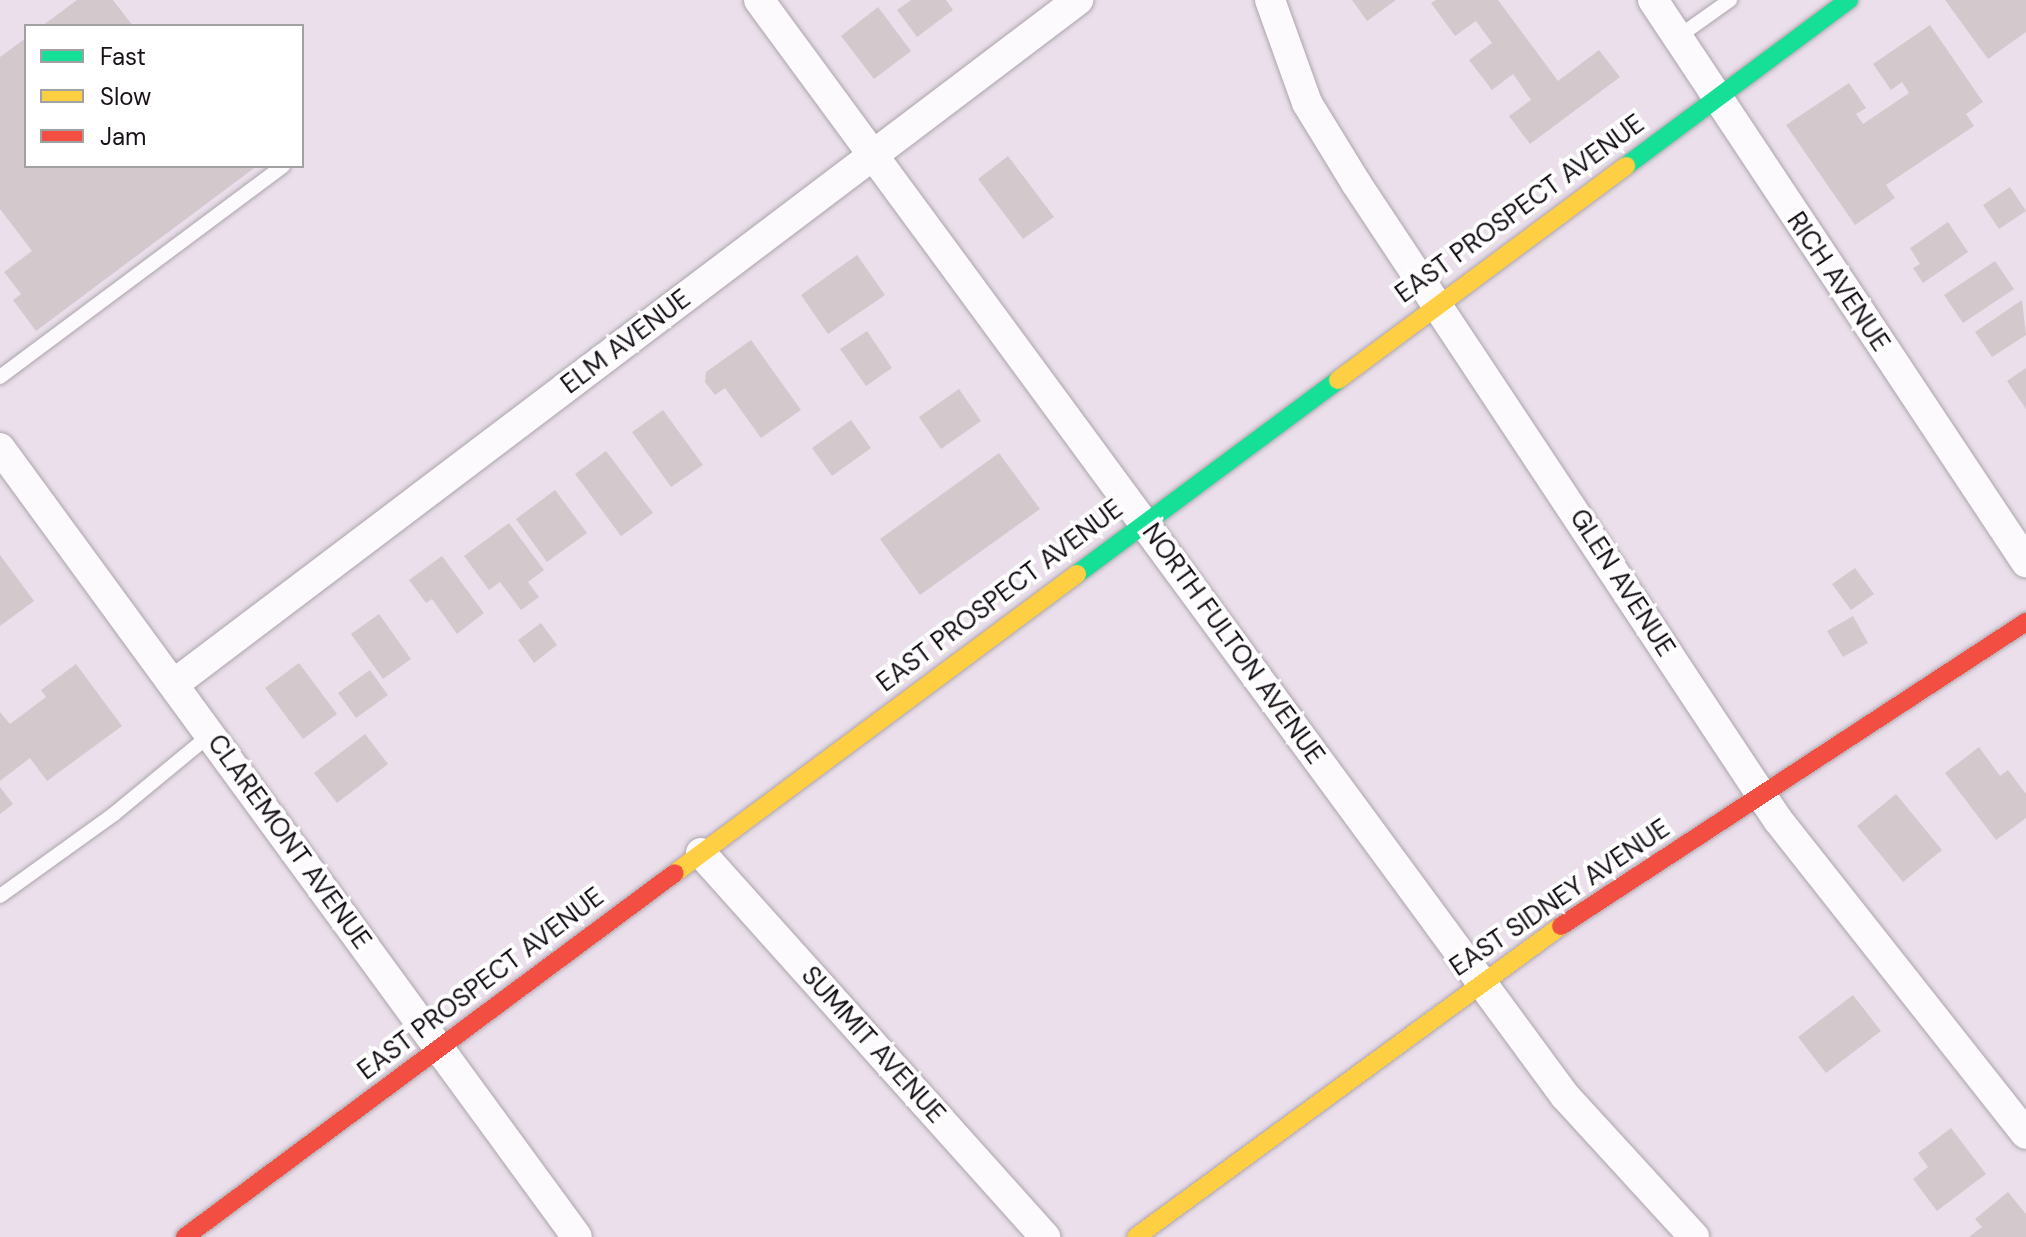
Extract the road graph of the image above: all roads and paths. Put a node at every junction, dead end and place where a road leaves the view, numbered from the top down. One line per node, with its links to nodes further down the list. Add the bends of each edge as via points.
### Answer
1 (759, 0): 9 (street, NORTH FULTON AVENUE)
2 (1078, 0): 9 (street, ELM AVENUE)
3 (1270, 0): 11 (street, GLEN AVENUE, via 1307,103)
4 (1653, 0): 7 (street, RICH AVENUE)
5 (1730, 0): 7 (lane)
6 (1849, 0): 8 (street, EAST PROSPECT AVENUE)
7 (1678, 37): 8 (street, RICH AVENUE)
8 (1715, 98): 11 (street, EAST PROSPECT AVENUE); 15 (street, RICH AVENUE)
9 (874, 154): 14 (street, NORTH FULTON AVENUE); 17 (street, ELM AVENUE)
10 (280, 168): 12 (lane)
11 (1437, 301): 14 (street, EAST PROSPECT AVENUE); 19 (street, GLEN AVENUE)
12 (0, 377)
13 (0, 448): 17 (street, CLAREMONT AVENUE)
14 (1143, 521): 20 (street, EAST PROSPECT AVENUE); 22 (street, NORTH FULTON AVENUE)
15 (2026, 562)
16 (2026, 622): 19 (street, EAST SIDNEY AVENUE)
17 (174, 684): 18 (street, CLAREMONT AVENUE)
18 (210, 735): 21 (lane, via 114,814); 23 (street, CLAREMONT AVENUE)
19 (1762, 796): 22 (street, EAST SIDNEY AVENUE); 24 (street, GLEN AVENUE)
20 (701, 853): 23 (street, EAST PROSPECT AVENUE); 27 (street, SUMMIT AVENUE)
21 (0, 896)
22 (1481, 980): 28 (street, EAST SIDNEY AVENUE); 29 (street, NORTH FULTON AVENUE, via 1565,1096)
23 (440, 1046): 25 (street, EAST PROSPECT AVENUE); 26 (street, CLAREMONT AVENUE)
24 (2026, 1134)
25 (185, 1237)
26 (577, 1237)
27 (1045, 1237)
28 (1136, 1237)
29 (1694, 1237)

